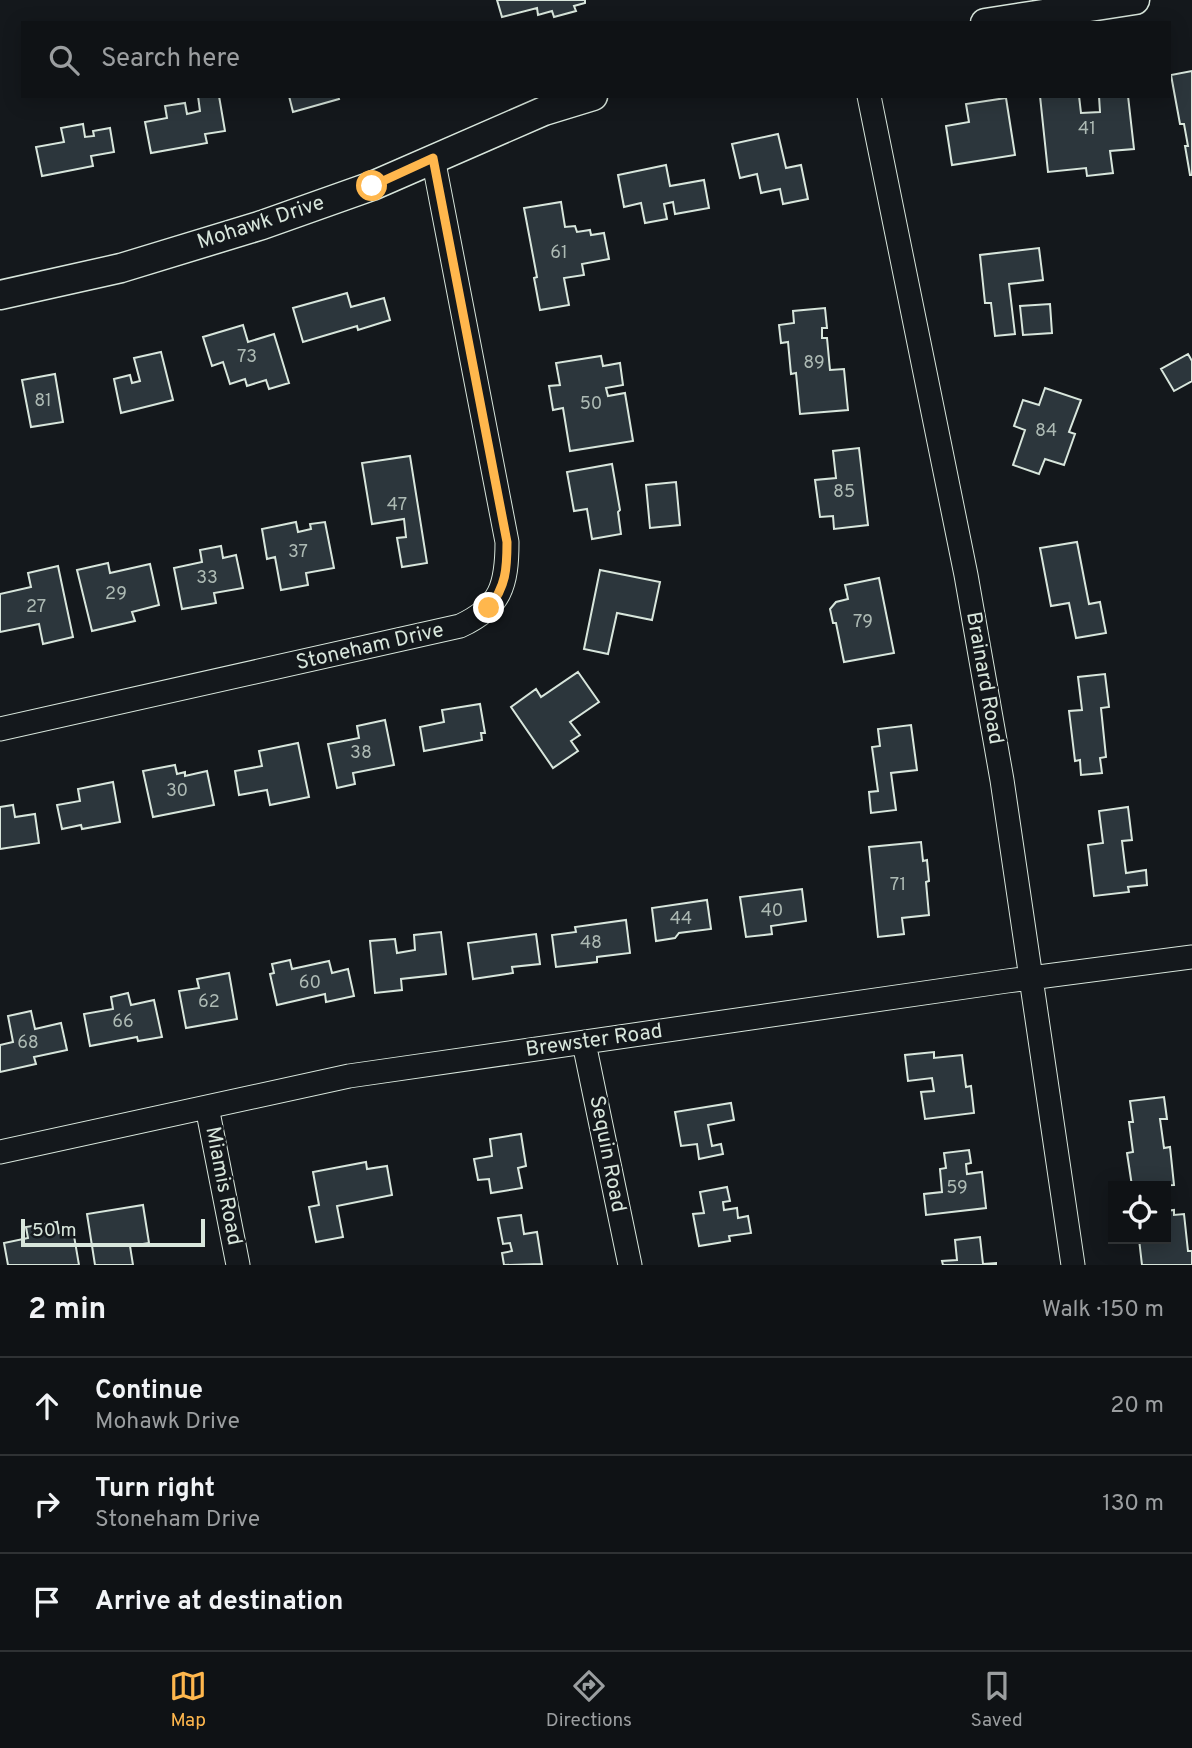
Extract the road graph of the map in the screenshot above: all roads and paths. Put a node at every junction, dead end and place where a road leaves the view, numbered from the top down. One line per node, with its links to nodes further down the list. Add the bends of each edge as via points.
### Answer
1 (1135, 0): 2 (street)
2 (998, 21)
3 (586, 98): 5 (street, Mohawk Drive)
4 (869, 98): 9 (street, Brainard Road, via 966,575)
5 (433, 158): 6 (street, Mohawk Drive, via 372,186 262,225 121,268); 7 (street, Stoneham Drive, via 507,542 500,594 476,619 449,629)
6 (0, 295)
7 (0, 729)
8 (1192, 957): 9 (street, Brewster Road)
9 (1032, 978): 10 (street, Brewster Road); 15 (street, Brainard Road)
10 (584, 1043): 11 (street, Brewster Road, via 349,1076); 14 (street, Sequin Road)
11 (207, 1107): 12 (street, Brewster Road); 13 (street, Miamis Road)
12 (0, 1152)
13 (238, 1265)
14 (630, 1265)
15 (1073, 1265)

